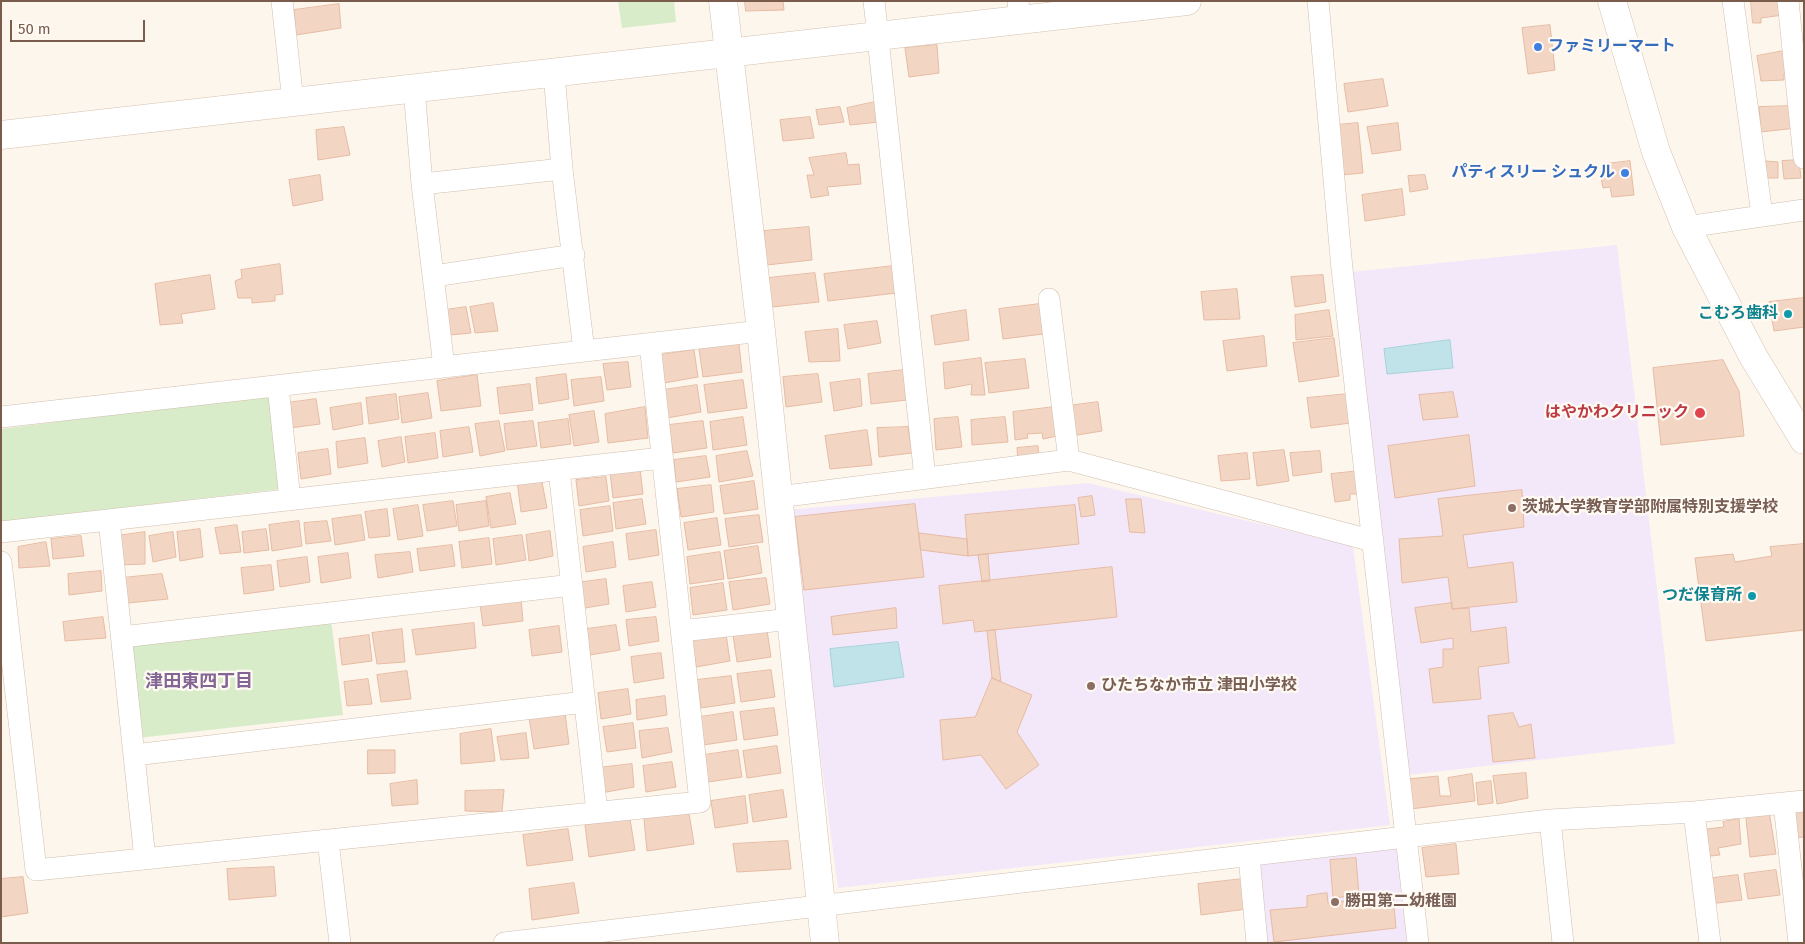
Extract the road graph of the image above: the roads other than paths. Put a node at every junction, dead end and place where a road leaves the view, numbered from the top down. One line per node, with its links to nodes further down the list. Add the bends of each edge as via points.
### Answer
1 (282, 1): 14 (street)
2 (723, 1): 11 (street)
3 (874, 1): 10 (street)
4 (1187, 1): 9 (street)
5 (1318, 1): 40 (street, via 1342,269)
6 (1612, 1): 21 (street, via 1656,152)
7 (1733, 1): 20 (street)
8 (1788, 1): 16 (street)
9 (1019, 11): 10 (street)
10 (878, 36): 11 (street); 35 (street)
11 (728, 53): 12 (street); 25 (street)
12 (554, 72): 13 (street); 17 (street)
13 (414, 88): 14 (street); 18 (street)
14 (293, 102): 15 (street)
15 (1, 135)
16 (1804, 158)
17 (562, 169): 18 (street); 22 (street)
18 (422, 184): 23 (street)
19 (1804, 210): 20 (street)
20 (1762, 215): 21 (street)
21 (1686, 227): 31 (street, via 1753,356)
22 (574, 255): 23 (street); 27 (street)
23 (434, 276): 28 (street)
24 (1049, 299): 33 (street)
25 (761, 331): 26 (street); 36 (street)
26 (650, 344): 27 (street); 32 (street)
27 (584, 351): 28 (street)
28 (444, 367): 29 (street)
29 (278, 386): 30 (street); 37 (street)
30 (1, 417)
31 (1804, 440)
32 (662, 458): 34 (street); 44 (street)
33 (1068, 460): 35 (street); 40 (street)
34 (559, 470): 37 (street); 42 (street)
35 (925, 478): 36 (street)
36 (778, 497): 43 (street)
37 (290, 500): 38 (street)
38 (109, 520): 39 (street); 45 (street)
39 (1, 532)
40 (1372, 542): 53 (street)
41 (1, 562): 47 (street)
42 (572, 585): 45 (street); 46 (street)
43 (791, 619): 44 (street); 57 (street)
44 (681, 631): 50 (street, via 700,802)
45 (122, 637): 48 (street)
46 (585, 702): 48 (street); 50 (street)
47 (9, 707): 56 (street, via 36,870)
48 (134, 754): 56 (street)
49 (1794, 802): 51 (street); 65 (street)
50 (597, 812): 54 (street)
51 (1694, 812): 52 (street); 64 (street)
52 (1550, 820): 53 (street); 63 (street)
53 (1406, 837): 55 (street); 62 (street)
54 (328, 840): 56 (street); 58 (street)
55 (1249, 856): 57 (street); 61 (street)
56 (144, 859)
57 (821, 906): 59 (street); 60 (street)
58 (340, 943)
59 (504, 943)
60 (826, 943)
61 (1257, 943)
62 (1418, 943)
63 (1563, 943)
64 (1710, 943)
65 (1799, 943)

